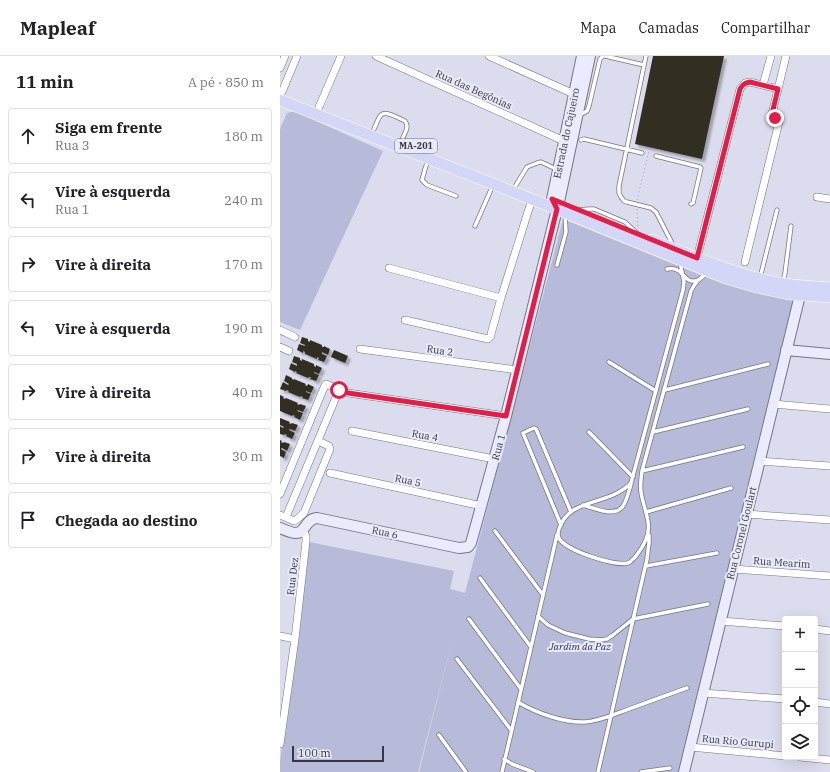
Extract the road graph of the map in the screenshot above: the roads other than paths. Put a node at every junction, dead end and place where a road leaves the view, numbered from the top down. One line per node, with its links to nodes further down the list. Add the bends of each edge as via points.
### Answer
1 (285, 56): 13 (street)
2 (297, 56): 16 (street)
3 (342, 56): 18 (street)
4 (376, 56): 23 (street, Rua das Begônias)
5 (489, 56): 17 (street)
6 (582, 56): 17 (main road, Estrada do Cajueiro)
7 (590, 56): 19 (main road, Estrada do Cajueiro)
8 (604, 56): 12 (lane); 19 (lane, via 600,59 589,106 584,114)
9 (646, 56): 12 (lane)
10 (771, 56): 14 (street)
11 (786, 56): 15 (street)
12 (644, 65): 24 (lane)
13 (280, 68)
14 (763, 85): 15 (street); 41 (street, via 750,82 745,83 740,89)
15 (778, 89): 42 (street, via 772,114 779,122)
16 (281, 94): 18 (main road, MA-201); 27 (main road, MA-201)
17 (574, 94): 19 (main road, Estrada do Cajueiro)
18 (319, 107): 20 (main road, MA-201)
19 (573, 116): 23 (main road, Estrada do Cajueiro); 36 (main road, Estrada do Cajueiro)
20 (374, 129): 21 (main road, MA-201); 21 (lane, via 380,115 387,113 407,123)
21 (402, 140): 30 (main road, MA-201)
22 (581, 140): 24 (lane, via 584,138)
23 (564, 141): 28 (main road, Estrada do Cajueiro)
24 (627, 149): 25 (lane); 40 (lane, via 619,193 627,202 651,208 656,212)
25 (642, 153)
26 (656, 156): 35 (lane, via 701,168)
27 (429, 158): 29 (main road, MA-201); 31 (lane, via 422,180 424,183)
28 (558, 170): 30 (lane, via 541,162 537,163 527,167); 36 (main road, Estrada do Cajueiro)
29 (493, 184): 33 (main road, MA-201); 38 (lane)
30 (516, 185): 36 (main road, MA-201)
31 (456, 196)
32 (817, 198): 34 (street)
33 (532, 199): 36 (main road, MA-201); 54 (street)
34 (830, 199)
35 (691, 204)
36 (558, 206): 40 (main road, MA-201); 40 (main road, MA-201, via 577,210 639,235); 43 (lane, via 566,232); 65 (main road, Rua 1)
37 (776, 210): 49 (lane)
38 (475, 226)
39 (791, 226): 50 (lane)
40 (677, 254): 41 (main road, MA-201); 46 (main road, MA-201); 47 (lane)
41 (697, 258): 49 (main road, MA-201)
42 (745, 262)
43 (557, 264)
44 (389, 268): 54 (street)
45 (667, 269): 47 (lane, via 676,269)
46 (710, 272): 48 (lane); 52 (main road, MA-201, via 756,287)
47 (683, 275): 48 (lane, via 692,281); 68 (lane, via 683,290)
48 (698, 279): 66 (lane, via 691,291)
49 (760, 279): 50 (main road, MA-201)
50 (782, 284): 51 (main road, MA-201)
51 (830, 288)
52 (800, 295): 53 (main road, MA-201); 60 (main road, Rua Coronel Goulart)
53 (830, 297)
54 (501, 298): 55 (street, via 488,339)
55 (405, 320)
56 (280, 330): 57 (street)
57 (295, 337)
58 (280, 348): 61 (street)
59 (360, 349): 65 (street, Rua 2)
60 (786, 350): 62 (main road); 69 (main road, Rua Coronel Goulart)
61 (289, 352)
62 (830, 354)
63 (609, 362): 68 (lane)
64 (768, 364): 66 (lane)
65 (517, 370): 72 (main road, Rua 1)
66 (665, 390): 75 (lane)
67 (341, 391): 72 (street); 76 (street); 86 (street, via 325,385)
68 (656, 391): 83 (lane)
69 (773, 404): 71 (street); 79 (main road, Rua Coronel Goulart)
70 (748, 409): 75 (lane)
71 (830, 409)
72 (506, 416): 78 (main road, Rua 1)
73 (352, 431): 78 (street, Rua 4)
74 (589, 432): 83 (lane)
75 (653, 432): 81 (lane)
76 (318, 441): 92 (street); 92 (street, via 330,448 303,515 296,520)
77 (743, 447): 81 (lane)
78 (494, 458): 88 (main road, Rua 1)
79 (759, 461): 80 (street); 91 (main road, Rua Coronel Goulart)
80 (830, 466)
81 (642, 471): 90 (lane, via 640,486)
82 (330, 473): 88 (street, Rua 5)
83 (633, 477): 84 (lane)
84 (631, 483): 87 (lane, via 612,496); 87 (lane, via 624,504 616,511 608,512)
85 (731, 488): 90 (lane)
86 (280, 494)
87 (583, 505): 89 (lane)
88 (482, 506): 100 (main road, Rua 1)
89 (571, 512): 94 (lane); 94 (lane, via 534,428 523,434)
90 (646, 512): 97 (lane)
91 (746, 514): 93 (street); 103 (main road, Rua Coronel Goulart)
92 (283, 516)
93 (830, 520)
94 (561, 525): 99 (lane)
95 (280, 528): 96 (main road, via 296,533)
96 (302, 530): 100 (main road, Rua 6, via 310,520 317,518 459,548 468,547); 116 (street, Rua Dez, via 306,541)
97 (648, 530): 99 (lane, via 645,542 635,556 628,563 622,564 584,555 569,548 559,539); 102 (lane, via 649,550)
98 (495, 531): 106 (lane)
99 (559, 531): 106 (lane)
100 (471, 543)
101 (718, 553): 102 (lane)
102 (646, 566): 110 (lane)
103 (733, 569): 104 (street, Rua Mearim); 111 (main road, Rua Coronel Goulart)
104 (830, 576)
105 (480, 578): 117 (lane)
106 (543, 595): 108 (lane)
107 (708, 604): 110 (lane)
108 (538, 616): 110 (lane, via 548,625 565,633 600,640 607,639); 117 (lane)
109 (469, 619): 122 (lane)
110 (633, 619): 128 (lane)
111 (720, 620): 112 (street); 123 (main road, Rua Coronel Goulart)
112 (782, 626)
113 (818, 629): 114 (street)
114 (830, 631)
115 (280, 636): 116 (street)
116 (294, 639): 120 (street, Rua Dez)
117 (531, 647): 122 (lane)
118 (457, 659): 130 (lane)
119 (280, 679): 120 (street)
120 (289, 681): 129 (street, Rua Dez)
121 (687, 688): 128 (lane)
122 (521, 689): 125 (lane)
123 (703, 692): 124 (street); 133 (main road, Rua Coronel Goulart)
124 (782, 699)
125 (518, 702): 128 (lane, via 539,713 575,721); 130 (lane)
126 (818, 702): 127 (street)
127 (830, 704)
128 (611, 716): 142 (lane)
129 (281, 724): 132 (street, Rua Dez)
130 (511, 730): 135 (lane)
131 (439, 735): 139 (lane)
132 (280, 744)
133 (690, 747): 134 (street, Rua Rio Gurupi); 144 (main road, Rua Coronel Goulart)
134 (782, 756)
135 (504, 759): 140 (lane); 141 (lane)
136 (818, 759): 137 (street)
137 (830, 760)
138 (670, 768): 143 (lane)
139 (466, 772)
140 (502, 772)
141 (533, 772)
142 (598, 772)
143 (641, 772)
144 (684, 772)

